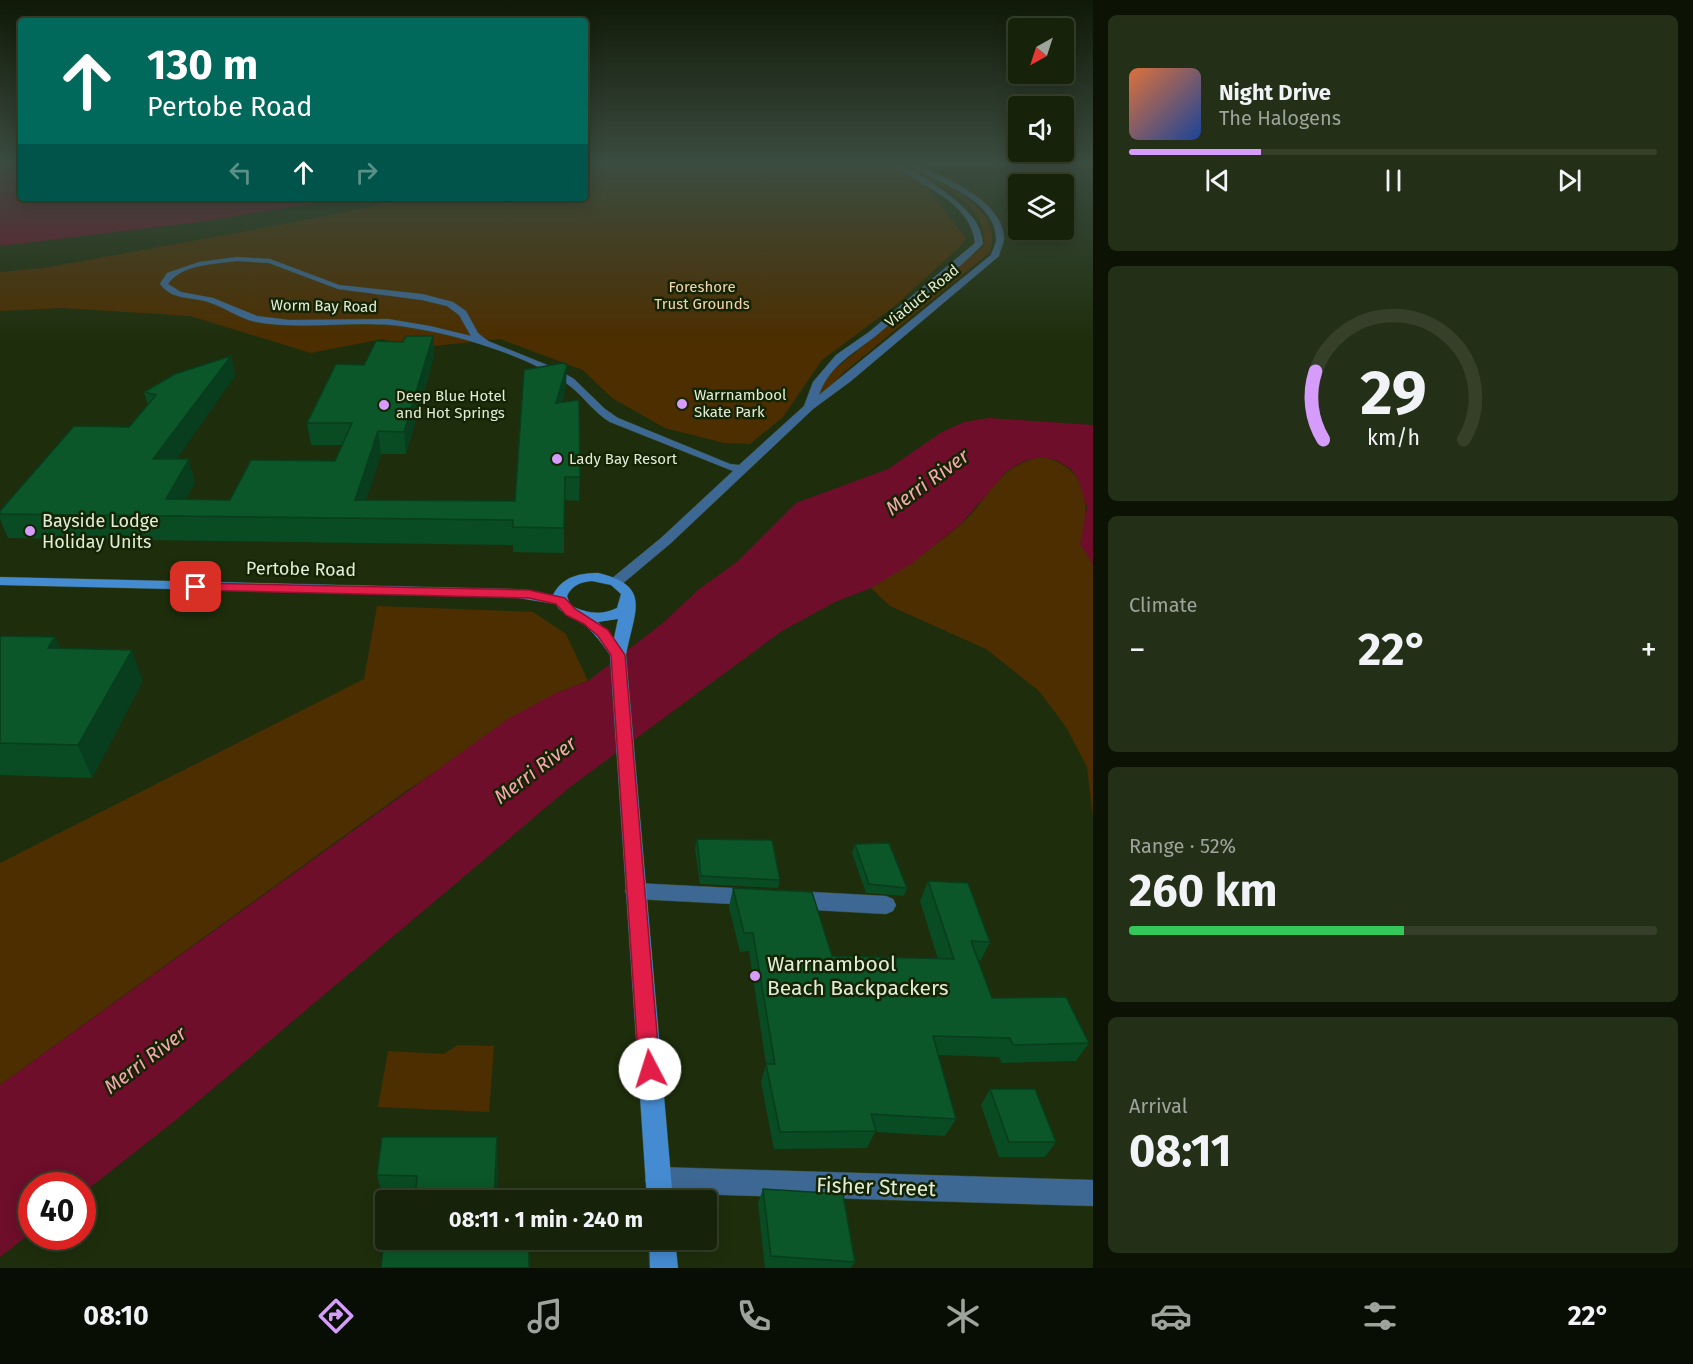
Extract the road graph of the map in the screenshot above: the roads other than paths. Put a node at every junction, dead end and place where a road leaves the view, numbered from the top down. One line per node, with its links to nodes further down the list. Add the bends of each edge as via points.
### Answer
1 (973, 221): 6 (street, Viaduct Road, via 978,227 979,244 839,357 818,382)
2 (997, 221): 6 (street, Viaduct Road, via 1002,244 987,265)
3 (466, 320): 4 (street, via 451,328); 4 (street, Worm Bay Road, via 458,309 440,301 338,287 270,261 237,259 199,264 170,275 164,284 172,292 210,300 254,318 288,322 387,321); 5 (street, Worm Bay Road, via 474,334)
4 (429, 327): 5 (street, Worm Bay Road)
5 (488, 345): 7 (street, Worm Bay Road, via 558,374 576,386 601,413 728,467)
6 (809, 408): 7 (street, Viaduct Road)
7 (744, 468): 9 (street, Viaduct Road)
8 (0, 581): 11 (street, Pertobe Road)
9 (616, 582): 10 (street, via 589,577); 12 (street, via 628,593)
10 (566, 586): 11 (street, Pertobe Road); 13 (street)
11 (529, 594): 13 (street, Pertobe Road)
12 (629, 600): 14 (street, via 611,616); 15 (street)
13 (561, 601): 14 (street)
14 (578, 615): 15 (street, via 603,633)
15 (618, 655): 16 (street)
16 (635, 891): 17 (street); 18 (street)
17 (885, 905)
18 (659, 1190)
19 (717, 1190): 20 (street, Fisher Street)
20 (1093, 1193)
21 (663, 1250): 22 (street)
22 (664, 1268)

